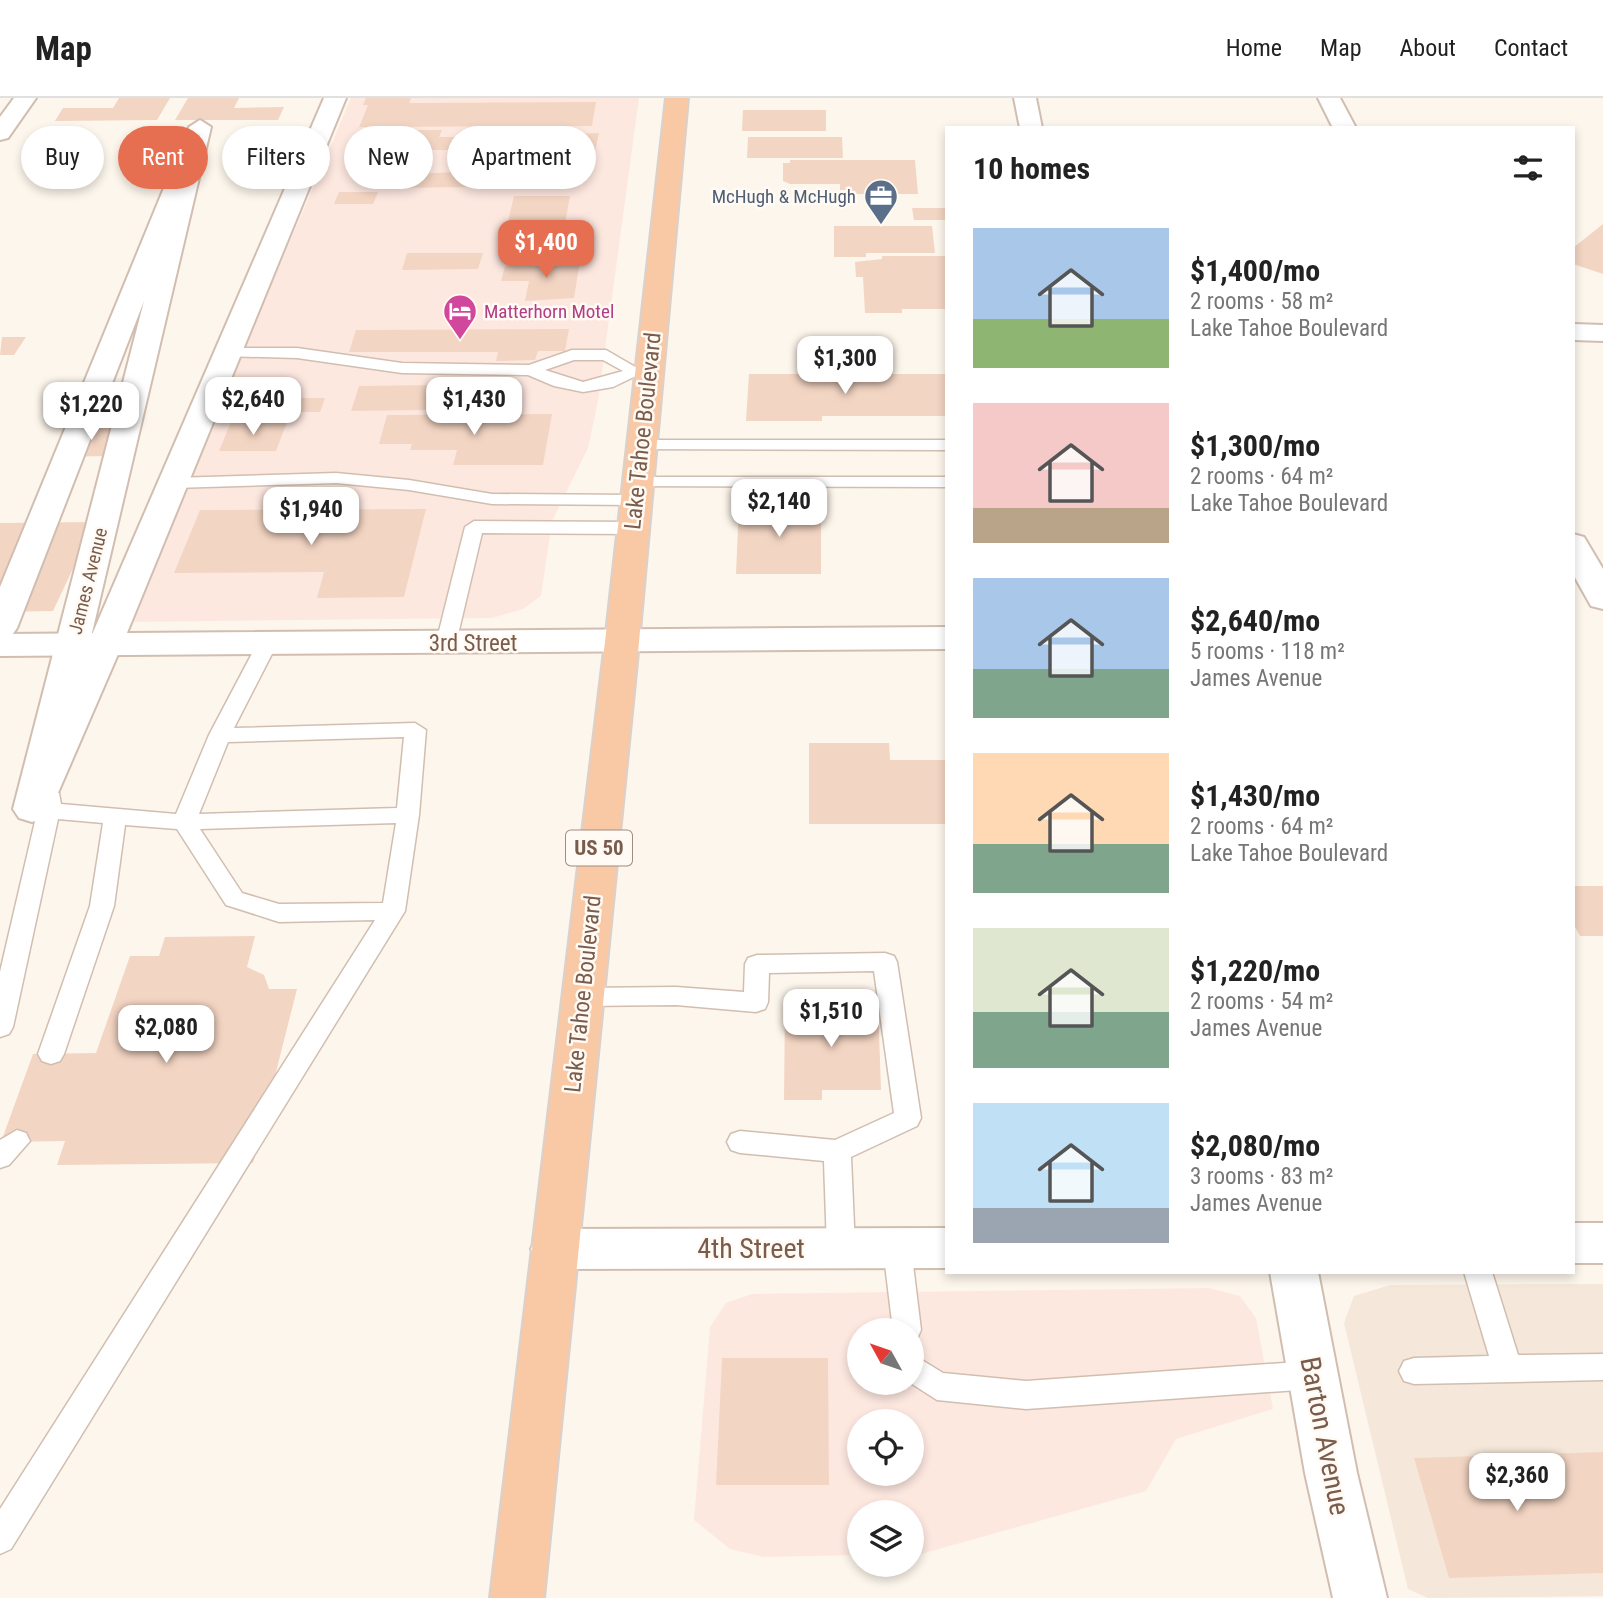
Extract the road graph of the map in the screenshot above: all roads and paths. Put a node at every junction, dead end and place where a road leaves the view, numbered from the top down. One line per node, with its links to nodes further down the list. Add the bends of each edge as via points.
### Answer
1 (25, 98): 8 (street)
2 (335, 98): 14 (street, James Avenue)
3 (677, 98): 18 (highway, Lake Tahoe Boulevard / US 50)
4 (1025, 98): 6 (street)
5 (1329, 98): 7 (street)
6 (1031, 126)
7 (1344, 126)
8 (0, 133)
9 (175, 189): 25 (street)
10 (185, 189): 33 (street, James Avenue)
11 (186, 189): 39 (lane)
12 (1575, 332): 13 (street)
13 (1603, 333)
14 (228, 354): 17 (lane, via 297,353 402,368); 21 (street, James Avenue)
15 (497, 355): 17 (lane)
16 (534, 363): 17 (lane); 18 (lane, via 572,355 606,355); 18 (lane, via 563,386 604,386)
17 (464, 369)
18 (643, 371): 22 (highway, Lake Tahoe Boulevard / US 50)
19 (945, 445): 22 (lane)
20 (945, 482): 22 (lane)
21 (173, 483): 22 (lane, via 336,478 492,499); 31 (street, James Avenue)
22 (637, 489): 27 (highway, Lake Tahoe Boulevard / US 50); 28 (lane, via 474,527)
23 (1575, 548): 24 (street)
24 (1603, 599)
25 (0, 628)
26 (945, 638): 27 (street, 3rd Street)
27 (622, 642): 28 (street, 3rd Street); 38 (highway, Lake Tahoe Boulevard / US 50)
28 (446, 643): 29 (street, 3rd Street)
29 (267, 644): 31 (street, 3rd Street); 32 (lane)
30 (0, 645): 31 (street, 3rd Street)
31 (105, 645): 33 (street, James Avenue)
32 (220, 735): 34 (lane, via 415,730); 36 (lane)
33 (32, 809): 35 (lane)
34 (408, 815): 36 (lane); 37 (lane)
35 (114, 816): 36 (lane); 40 (lane, via 102,906)
36 (184, 822): 37 (lane, via 234,899 279,914)
37 (393, 911): 57 (lane)
38 (582, 997): 42 (lane, via 676,996 756,1002 757,964 885,962 908,1118); 48 (highway, Lake Tahoe Boulevard / US 50)
39 (0, 1027)
40 (51, 1054)
41 (740, 1142): 42 (lane)
42 (837, 1151): 45 (lane)
43 (1575, 1243): 44 (street)
44 (1603, 1243)
45 (841, 1248): 46 (street, 4th Street); 48 (street, 4th Street)
46 (897, 1248): 47 (street, 4th Street); 51 (lane)
47 (945, 1248)
48 (555, 1249): 58 (highway, Lake Tahoe Boulevard / US 50)
49 (1294, 1274): 55 (street, Barton Avenue)
50 (1479, 1274): 53 (lane)
51 (906, 1318)
52 (1603, 1367): 53 (lane)
53 (1507, 1368): 54 (lane)
54 (1413, 1371)
55 (1312, 1375): 56 (lane, via 1026,1395 937,1386); 59 (street, Barton Avenue)
56 (924, 1376)
57 (0, 1538)
58 (517, 1598)
59 (1360, 1598)

